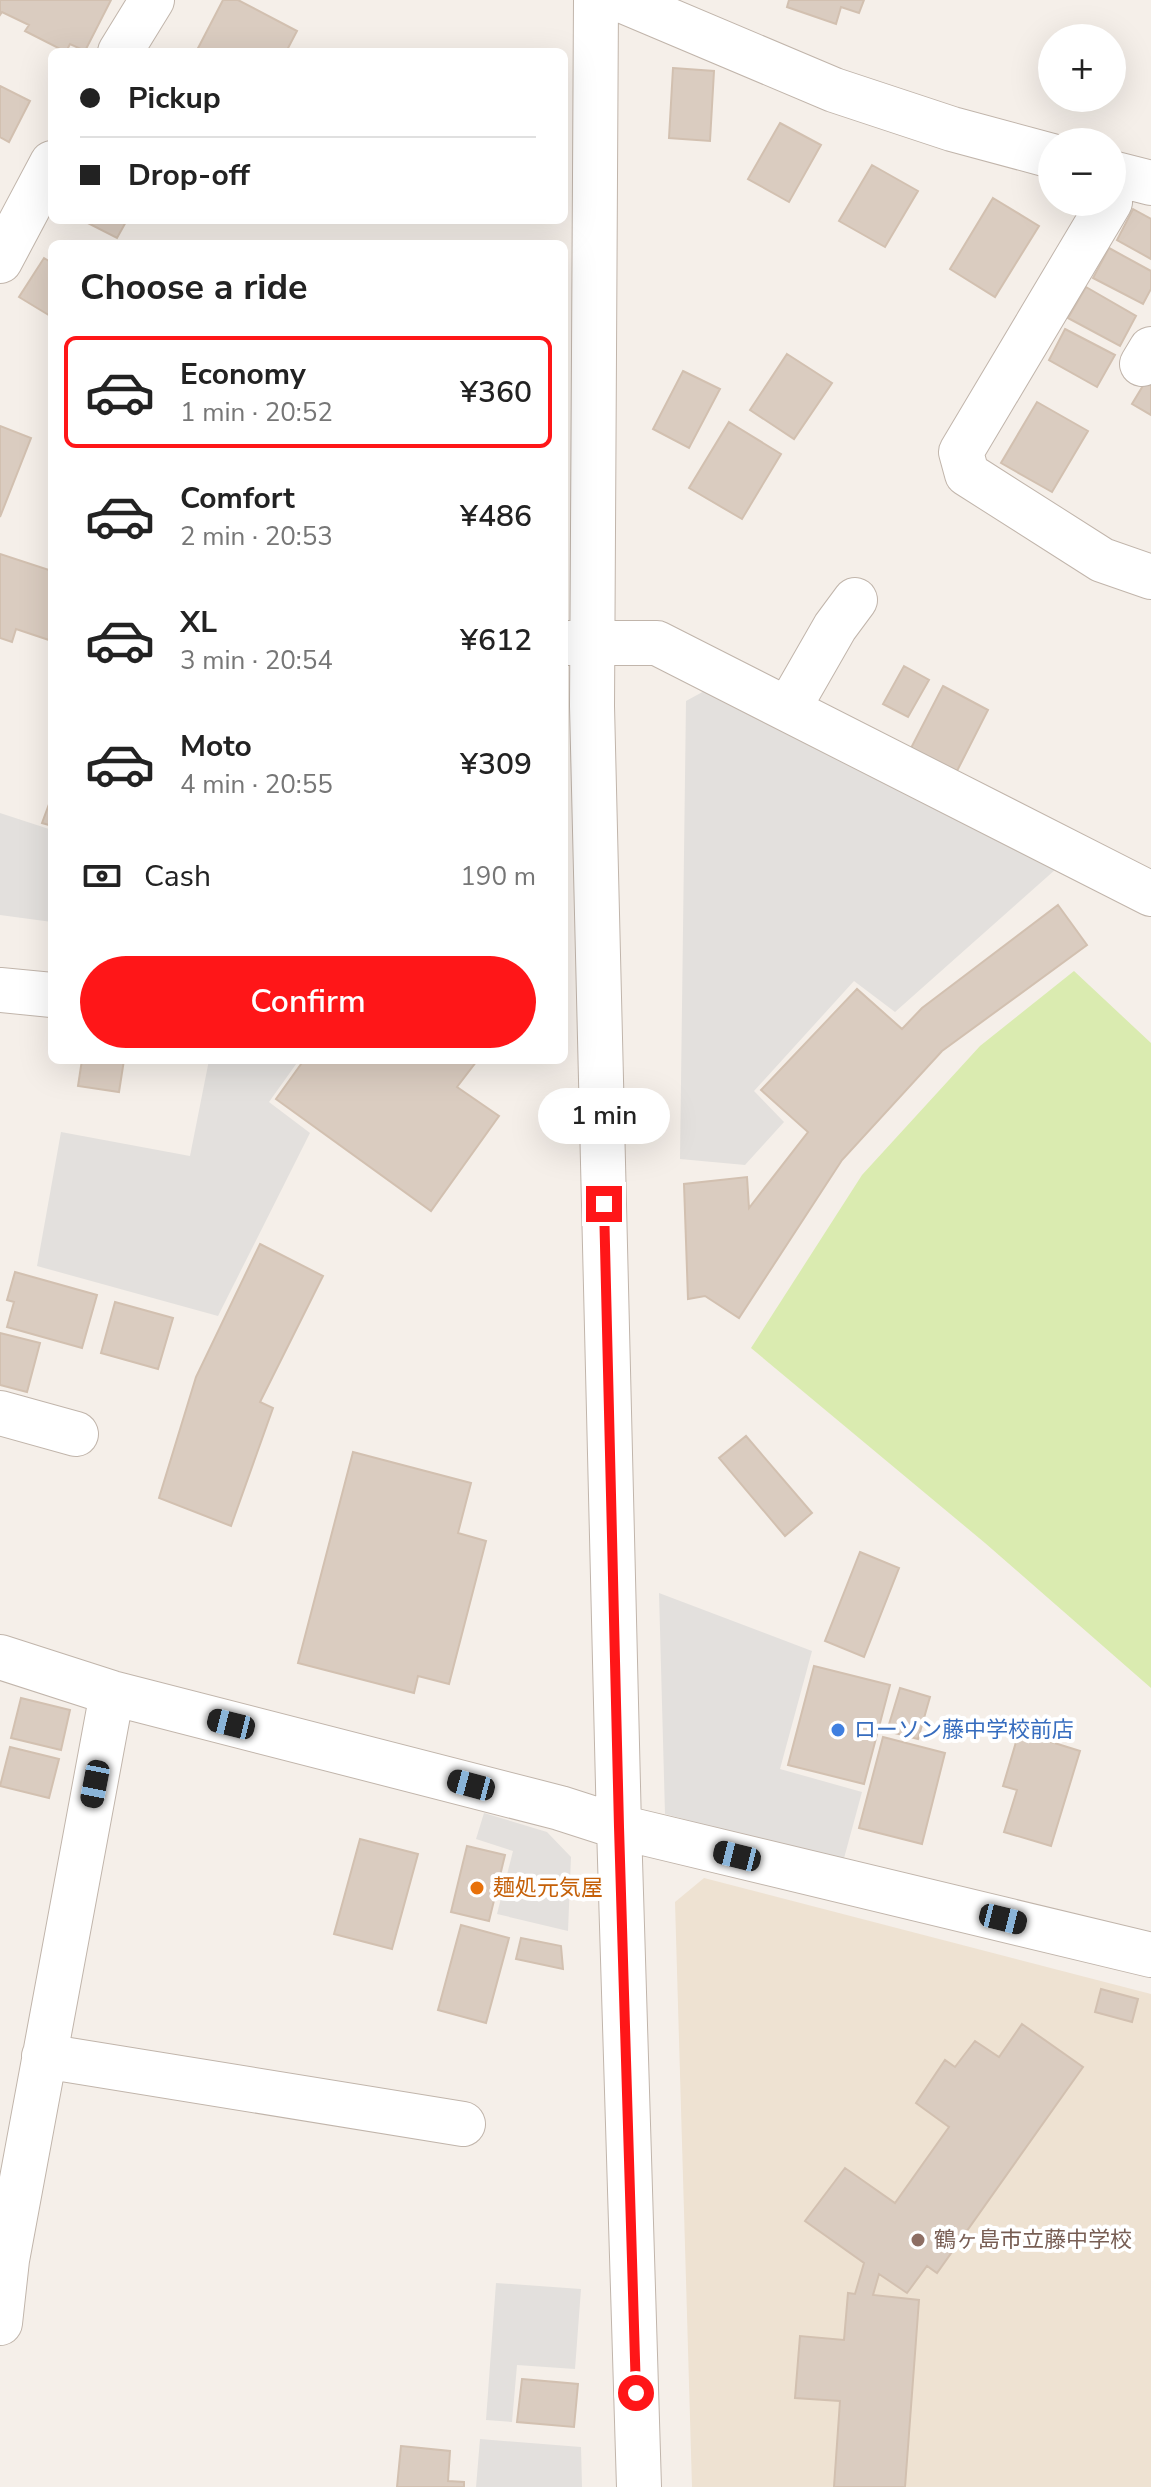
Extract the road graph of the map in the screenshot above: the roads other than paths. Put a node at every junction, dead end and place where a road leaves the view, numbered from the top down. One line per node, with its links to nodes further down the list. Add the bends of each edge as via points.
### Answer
1 (152, 0): 4 (street)
2 (596, 0): 11 (street)
3 (639, 4): 5 (street, via 834,90)
4 (122, 48)
5 (1038, 152)
6 (48, 170): 8 (street)
7 (1104, 216): 9 (street, via 961,452 967,474 1102,560)
8 (1, 254)
9 (1151, 577)
10 (855, 600): 12 (street)
11 (578, 643): 12 (street, via 657,643); 20 (street)
12 (788, 709): 13 (street)
13 (1151, 894)
14 (0, 990): 15 (street)
15 (48, 995)
16 (0, 1413): 17 (street)
17 (76, 1434)
18 (0, 1657): 19 (street)
19 (112, 1693): 20 (street); 22 (street)
20 (619, 1827): 21 (street); 26 (street)
21 (1151, 1955)
22 (44, 2056): 23 (street); 24 (street)
23 (463, 2124)
24 (4, 2260): 25 (street)
25 (0, 2323)
26 (639, 2487)

